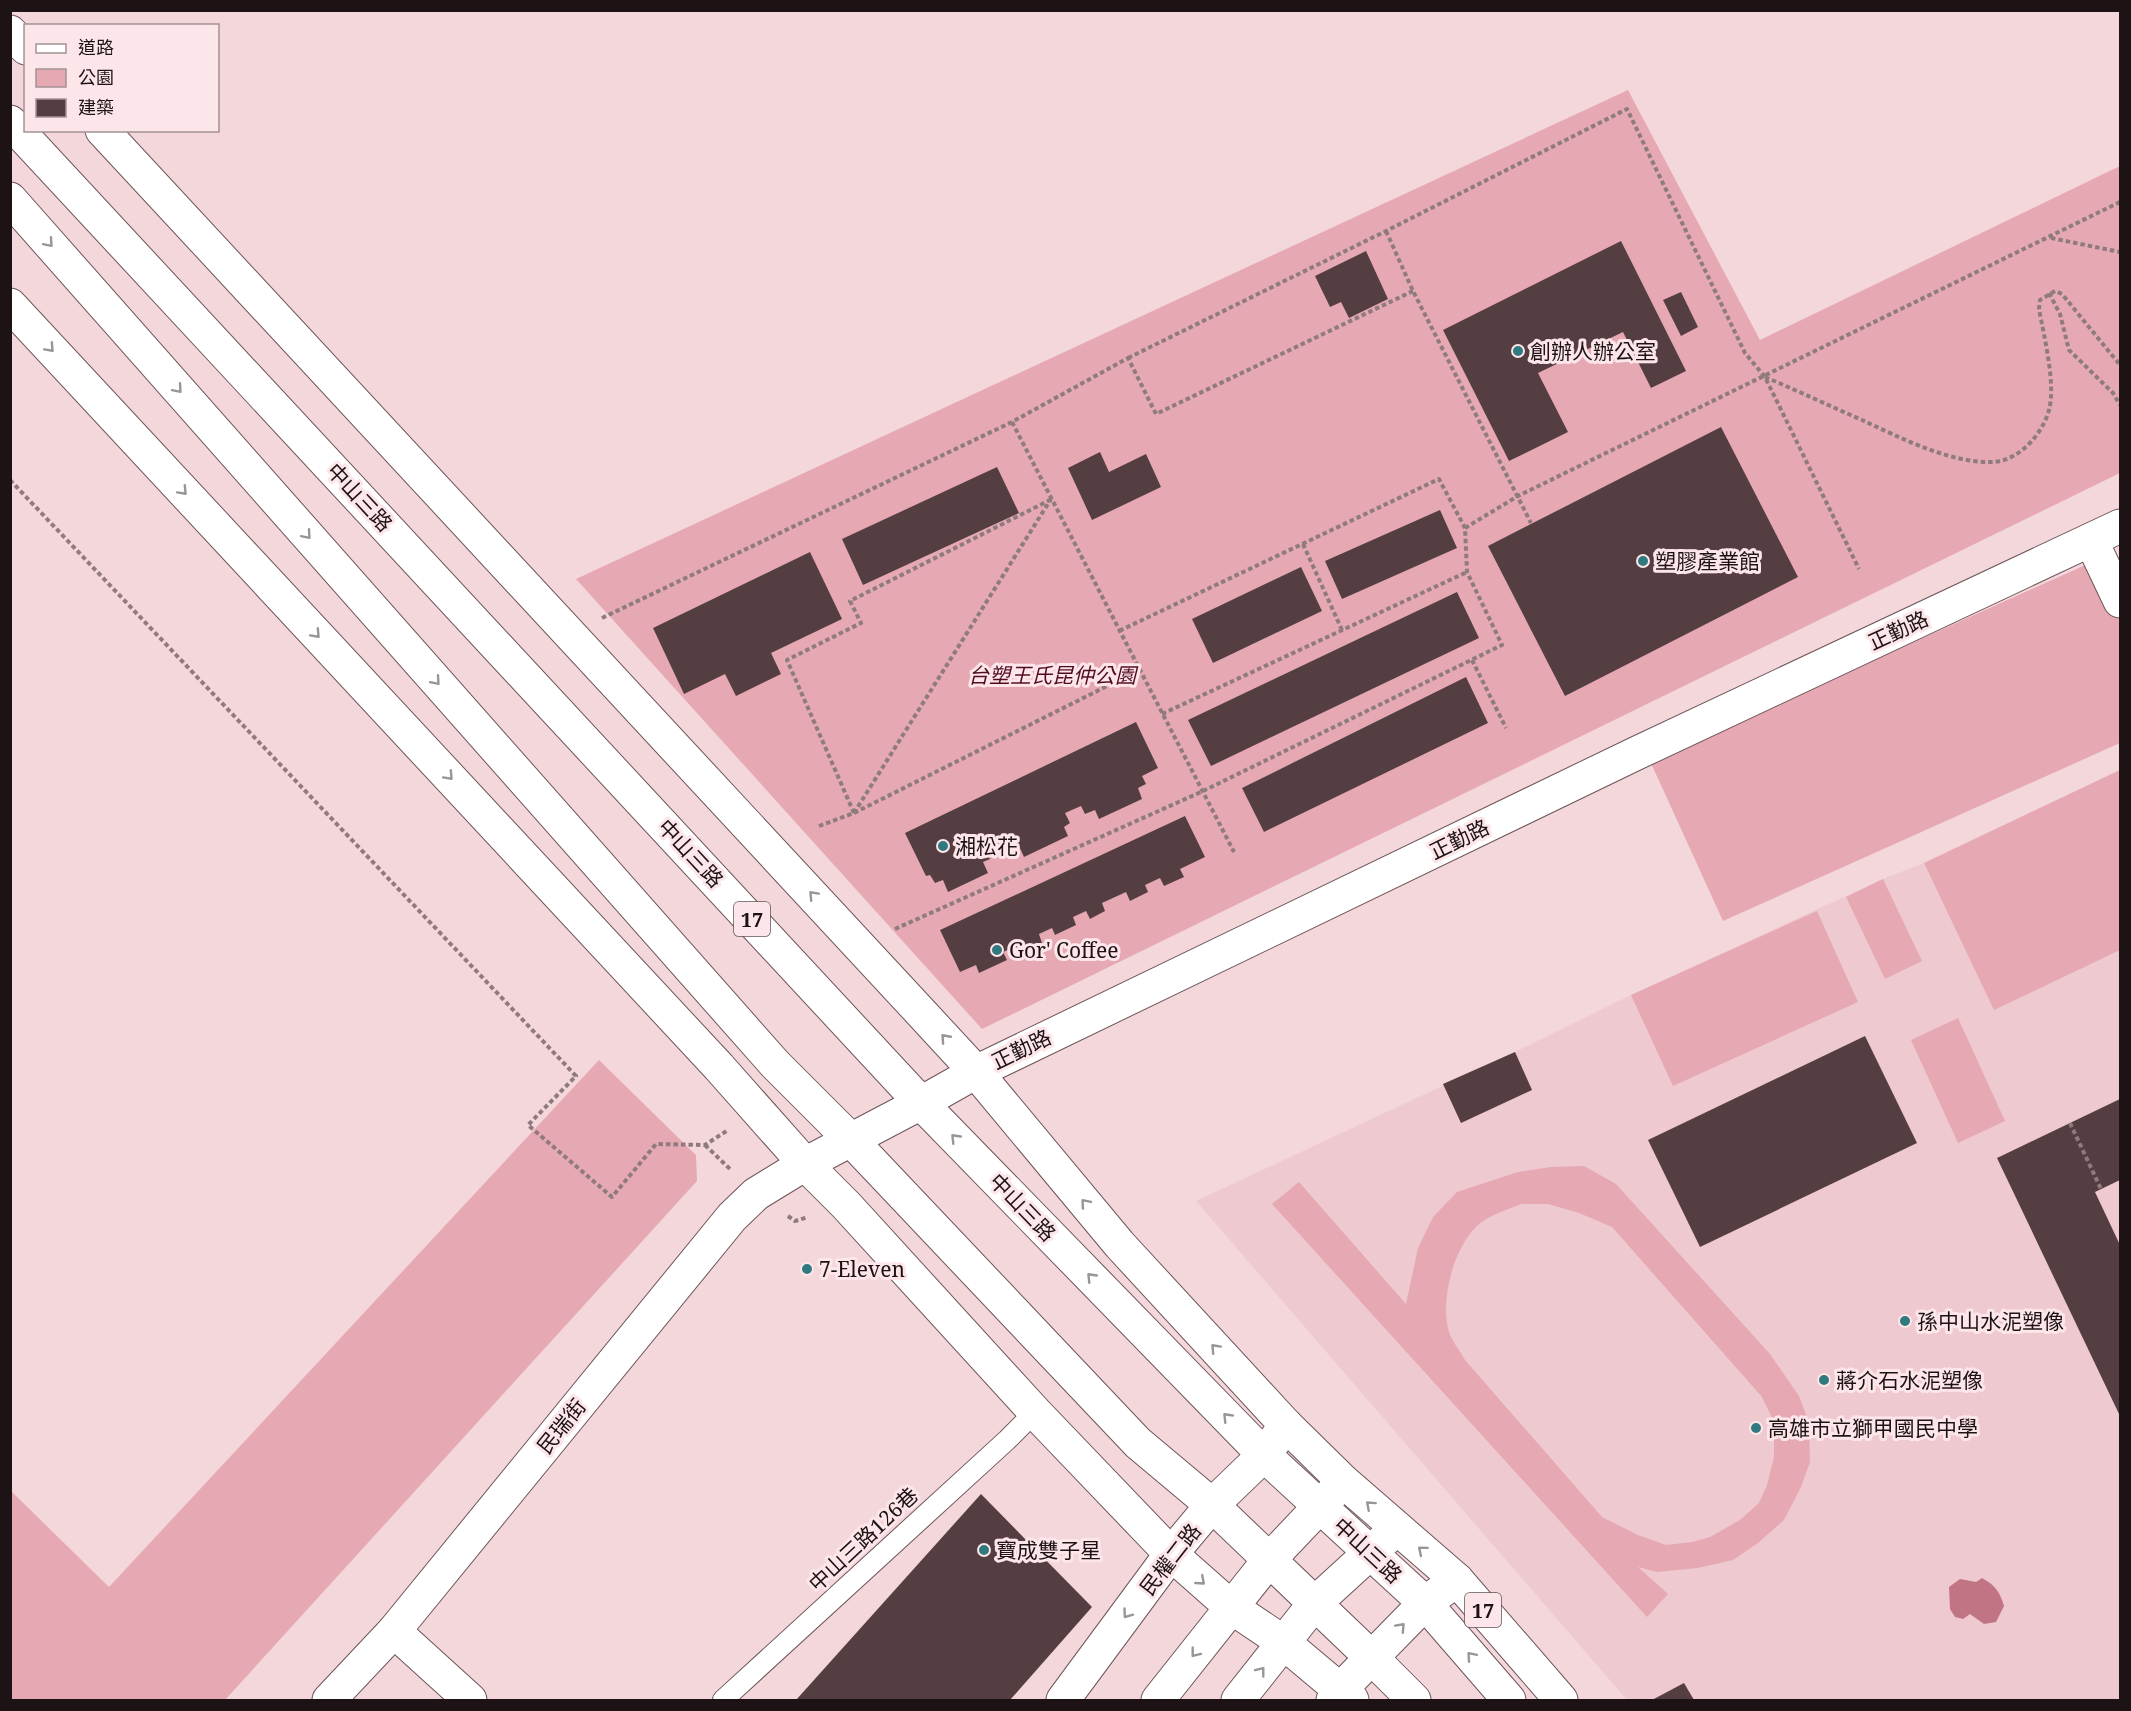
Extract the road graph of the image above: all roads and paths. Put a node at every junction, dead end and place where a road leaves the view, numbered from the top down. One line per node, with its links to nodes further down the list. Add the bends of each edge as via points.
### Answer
1 (10, 32): 2 (main road)
2 (24, 46)
3 (10, 122): 42 (main road, 中山三路 / 17)
4 (104, 132): 41 (main road, 中山三路 / 17, one-way to 4)
5 (10, 199): 44 (main road, one-way to 44, via 767,1055)
6 (2121, 202): 8 (path)
7 (1386, 231): 10 (path); 13 (path); 15 (path, via 1627,109 1745,353)
8 (2050, 237): 9 (path); 15 (path)
9 (2121, 252)
10 (1413, 291): 13 (path, via 1156,414); 19 (path)
11 (2049, 293): 14 (path, via 2062,294); 15 (path, via 2040,300 2039,309 2051,380 2050,409 2027,447 1994,462 1961,460); 16 (path, via 2060,314 2069,350)
12 (10, 305): 46 (main road, one-way to 46, via 711,1058)
13 (1128, 358): 17 (path)
14 (2121, 365)
15 (1765, 377): 19 (path); 26 (path)
16 (2121, 405)
17 (1012, 422): 20 (path); 29 (path)
18 (10, 480): 45 (path, via 576,1076 528,1125 612,1197 656,1144)
19 (1518, 496): 21 (path); 23 (path)
20 (1052, 499): 31 (path); 37 (path); 37 (path, via 850,601 861,623 787,660)
21 (1531, 523)
22 (2121, 526): 24 (main road, 正勤路)
23 (1465, 528): 25 (path, via 1439,479); 27 (path)
24 (2091, 540): 28 (main road); 41 (main road, 正勤路, via 1639,752)
25 (1303, 544): 30 (path); 31 (path)
26 (1859, 568)
27 (1467, 573): 30 (path); 32 (path, via 1502,645)
28 (2121, 601)
29 (599, 620)
30 (1342, 630): 34 (path)
31 (1119, 631): 33 (path)
32 (1472, 660): 35 (path); 36 (path)
33 (1139, 670): 34 (path); 37 (path)
34 (1162, 714): 36 (path)
35 (1506, 728)
36 (1202, 792): 39 (path); 40 (path)
37 (854, 813): 38 (path)
38 (819, 826)
39 (1234, 852)
40 (896, 929)
41 (976, 1072): 42 (main road, 正勤路); 49 (main road, 中山三路 / 17, one-way to 41, via 1120,1245)
42 (921, 1103): 44 (main road, 正勤路); 50 (main road, 中山三路 / 17, one-way to 42)
43 (2070, 1124): 47 (path)
44 (851, 1140): 46 (main road, 正勤路); 52 (main road, via 1138,1443)
45 (705, 1145)
46 (805, 1164): 48 (main road); 62 (main road, 民瑞街, via 756,1194 732,1217)
47 (2101, 1189)
48 (1035, 1412): 56 (main road); 68 (lane, 中山三路126巷)
49 (1286, 1425): 50 (main road, 民權二路); 51 (main road, 中山三路 / 17)
50 (1264, 1455): 52 (main road, 民權二路); 53 (main road, 中山三路 / 17)
51 (1343, 1481): 53 (main road); 54 (main road, 中山三路 / 17, one-way to 51)
52 (1212, 1505): 56 (main road, 民權二路); 57 (main road)
53 (1321, 1506): 55 (main road, 中山三路 / 17); 57 (main road)
54 (1396, 1529): 55 (main road); 58 (main road, 中山三路 / 17, one-way to 54)
55 (1370, 1551): 59 (main road, 中山三路 / 17); 60 (main road)
56 (1171, 1554): 61 (main road, one-way to 61); 69 (main road, 民權二路, one-way to 69)
57 (1269, 1560): 60 (main road); 61 (main road)
58 (1457, 1580): 59 (main road); 74 (main road, 中山三路 / 17)
59 (1425, 1603): 64 (main road, one-way to 59); 73 (main road, 中山三路 / 17, one-way to 59)
60 (1314, 1604): 63 (main road); 64 (main road)
61 (1231, 1607): 63 (main road); 70 (main road, one-way to 70)
62 (394, 1631): 66 (main road, 民瑞街); 67 (main road)
63 (1283, 1642): 65 (main road); 71 (main road, one-way to 63)
64 (1372, 1658): 65 (main road); 72 (main road)
65 (1342, 1697)
66 (329, 1701)
67 (470, 1701)
68 (723, 1701)
69 (1063, 1701)
70 (1158, 1701)
71 (1238, 1701)
72 (1414, 1701)
73 (1509, 1701)
74 (1561, 1701)

